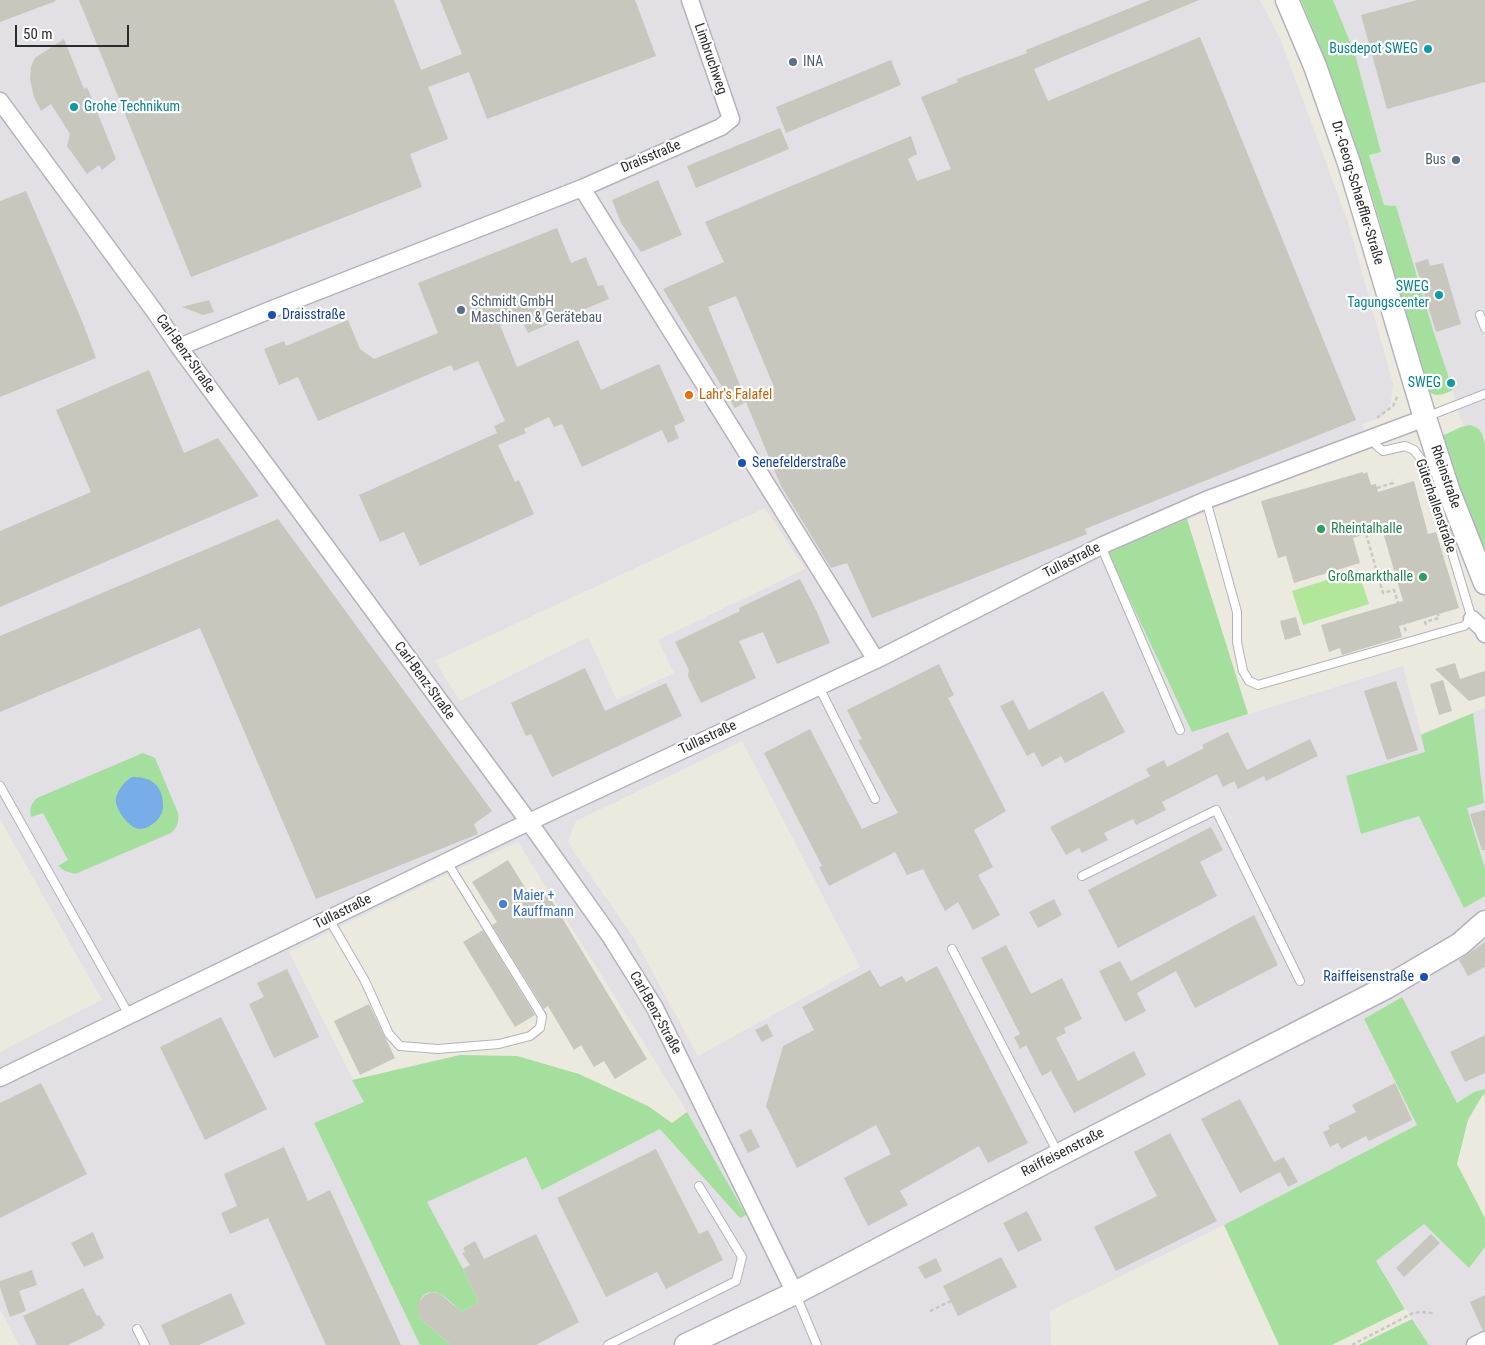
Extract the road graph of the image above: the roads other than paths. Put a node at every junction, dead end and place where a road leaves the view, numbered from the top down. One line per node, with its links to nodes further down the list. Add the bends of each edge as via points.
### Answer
1 (690, 0): 4 (street, Limbruchweg)
2 (1286, 0): 10 (street, Dr.-Georg-Schaeffler-Straße, via 1315,66 1349,163)
3 (0, 102): 8 (street, Carl-Benz-Straße)
4 (730, 119): 5 (street, Draisstraße, via 721,127)
5 (582, 188): 8 (street, Draisstraße); 19 (street)
6 (1480, 315): 7 (lane)
7 (1485, 328)
8 (179, 347): 24 (street, Carl-Benz-Straße)
9 (1485, 394): 10 (lane)
10 (1424, 418): 11 (street, Tullastraße); 13 (street, Rheinstraße)
11 (1372, 439): 12 (street, Tullastraße); 17 (lane, Güterhallenstraße, via 1382,451 1405,446 1422,458)
12 (1206, 500): 14 (street, Tullastraße); 17 (lane, via 1237,612 1237,642 1243,672 1249,681 1258,685 1464,626)
13 (1466, 536): 15 (street, Rheinstraße); 16 (street, Rheinstraße)
14 (1101, 546): 19 (street, Tullastraße); 21 (lane)
15 (1485, 564)
16 (1485, 583)
17 (1472, 619): 18 (street, Güterhallenstraße)
18 (1485, 634)
19 (876, 660): 20 (street, Tullastraße)
20 (818, 687): 23 (lane); 24 (street, Tullastraße)
21 (1180, 730)
22 (0, 786): 31 (lane)
23 (875, 799)
24 (529, 822): 25 (street, Tullastraße); 35 (street, Carl-Benz-Straße, via 610,936 655,1008)
25 (447, 862): 27 (street, Tullastraße); 27 (lane, via 542,1016 540,1028 530,1036 500,1044 438,1049 400,1046 389,1034 365,981)
26 (1082, 876): 30 (lane, via 1216,810)
27 (329, 919): 31 (street, Tullastraße)
28 (1485, 922): 33 (street, Raiffeisenstraße, via 1460,944 1387,988)
29 (952, 949): 33 (lane)
30 (1300, 981)
31 (129, 1015): 32 (street, Tullastraße)
32 (0, 1078)
33 (1059, 1155): 35 (street, Raiffeisenstraße)
34 (699, 1186): 39 (lane, via 742,1257 736,1281)
35 (795, 1293): 40 (street, Raiffeisenstraße); 41 (lane)
36 (137, 1329): 38 (lane)
37 (1485, 1340): 42 (street)
38 (145, 1345)
39 (608, 1345)
40 (686, 1345)
41 (817, 1345)
42 (1475, 1345)

